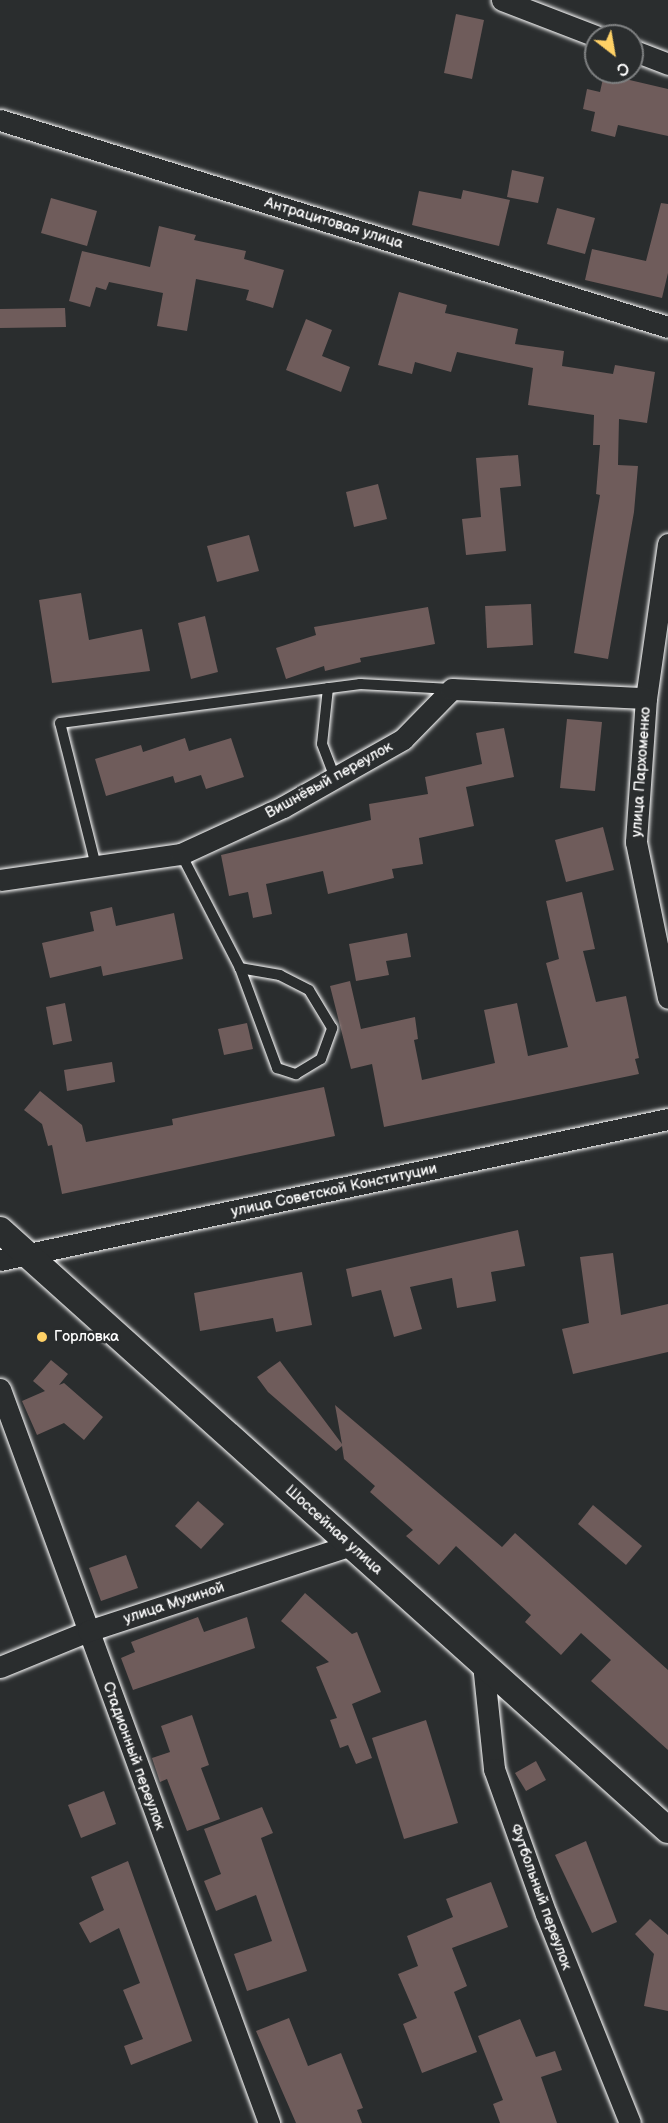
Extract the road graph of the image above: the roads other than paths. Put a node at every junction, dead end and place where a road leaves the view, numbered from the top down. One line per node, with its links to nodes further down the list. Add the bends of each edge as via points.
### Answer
1 (502, 0): 2 (street)
2 (584, 31)
3 (644, 55): 4 (street)
4 (668, 64)
5 (0, 120): 6 (street, Антрацитовая улица)
6 (668, 327)
7 (668, 544): 10 (street, улица Пархоменко)
8 (328, 688): 9 (lane, via 360,684); 11 (lane, via 322,744); 13 (lane, via 60,723)
9 (452, 689): 10 (street); 11 (street, Вишнёвый переулок, via 403,739)
10 (646, 698): 16 (street, улица Пархоменко, via 636,842)
11 (335, 778): 12 (street, Вишнёвый переулок)
12 (181, 854): 13 (street, Вишнёвый переулок); 15 (lane)
13 (96, 866): 14 (street, Вишнёвый переулок)
14 (0, 880)
15 (240, 968): 15 (lane, via 277,1068 296,1074 321,1059 332,1028 309,990 280,975)
16 (668, 998)
17 (668, 1119): 19 (street, улица Советской Конституции)
18 (0, 1230): 19 (street, Шоссейная улица)
19 (12, 1258): 22 (street, Шоссейная улица)
20 (0, 1389): 21 (street, Стадионный переулок)
21 (7, 1428): 23 (street, Стадионный переулок)
22 (351, 1545): 23 (street, улица Мухиной); 24 (street, Шоссейная улица)
23 (88, 1631): 25 (street, улица Мухиной); 27 (street, Стадионный переулок)
24 (483, 1664): 26 (street, Шоссейная улица); 28 (street, Футбольный переулок, via 494,1769 546,1914)
25 (0, 1667)
26 (668, 1830)
27 (269, 2123)
28 (630, 2123)

